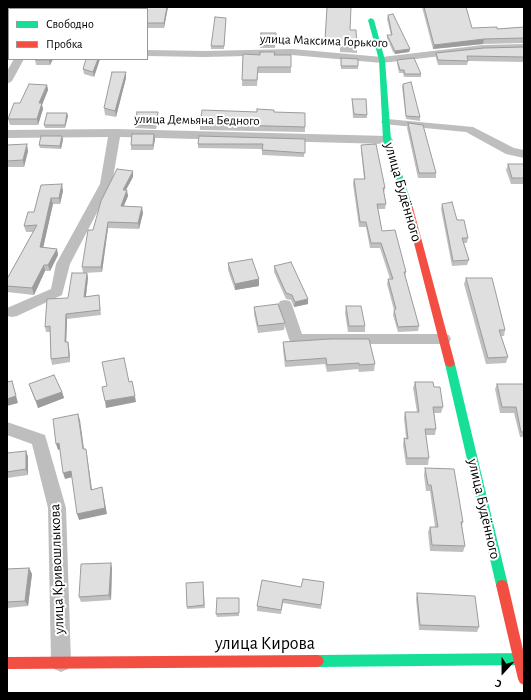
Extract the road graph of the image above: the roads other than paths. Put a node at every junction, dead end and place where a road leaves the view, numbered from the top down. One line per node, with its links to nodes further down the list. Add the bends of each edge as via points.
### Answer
1 (371, 20): 5 (street, улица Будённого)
2 (524, 47): 5 (street, улица Максима Горького, via 483,48)
3 (148, 53): 5 (street, улица Максима Горького, via 292,52)
4 (18, 60): 6 (street)
5 (382, 60): 7 (street, улица Будённого)
6 (7, 81)
7 (387, 122): 10 (street, улица Будённого); 11 (street, via 469,129 510,151)
8 (115, 133): 9 (street, улица Демьяна Бедного); 10 (street, улица Демьяна Бедного); 13 (street, via 106,184 63,264 57,292)
9 (7, 134)
10 (387, 140): 14 (street, улица Будённого, via 408,205)
11 (524, 154)
12 (285, 305): 14 (street, via 296,339)
13 (12, 312)
14 (444, 339): 16 (street, улица Будённого)
15 (7, 428): 17 (street, улица Кривошлыкова, via 39,440 57,508)
16 (522, 659): 17 (street, улица Кирова); 19 (street, улица Будённого)
17 (61, 662): 18 (street, улица Кирова)
18 (7, 663)
19 (524, 679)

